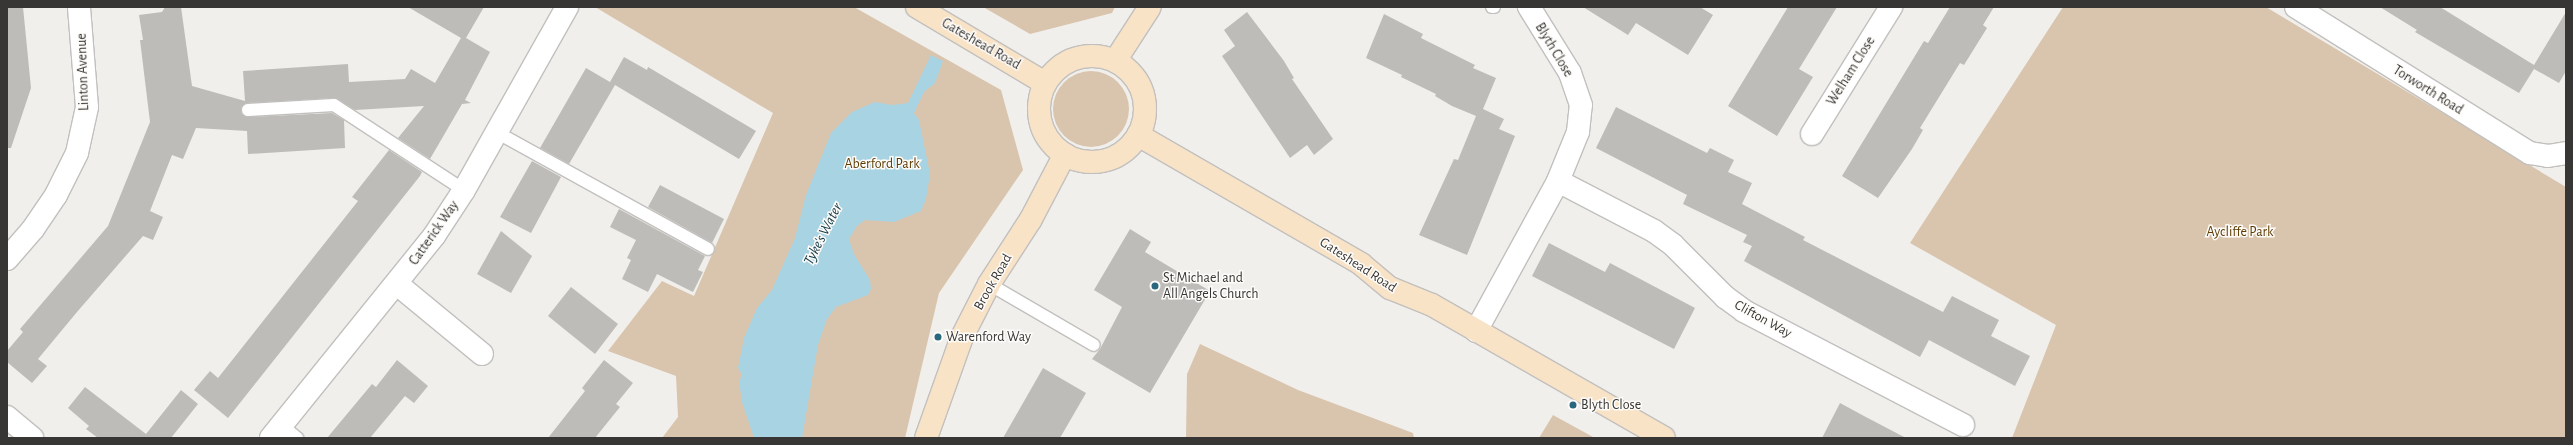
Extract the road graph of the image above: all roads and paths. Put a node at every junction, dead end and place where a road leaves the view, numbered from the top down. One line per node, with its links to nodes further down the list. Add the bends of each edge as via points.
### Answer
1 (79, 7): 19 (street, Linton Avenue, via 87,107 77,153 56,195 33,229)
2 (567, 7): 11 (street, Catterick Way)
3 (917, 7): 9 (street, Gateshead Road)
4 (1150, 7): 8 (street)
5 (1529, 7): 16 (street, Blyth Close, via 1570,73 1581,105 1578,132)
6 (1891, 7): 13 (street, Welham Close)
7 (2296, 7): 14 (street, Torworth Road, via 2530,153 2548,156)
8 (1115, 61): 9 (street, via 1099,56 1084,56 1068,61 1054,70); 12 (street, via 1129,71 1139,84 1144,101 1144,118)
9 (1045, 83): 15 (street, via 1040,98 1039,115 1049,140)
10 (248, 110): 17 (lane, via 334,105)
11 (496, 132): 17 (street, Catterick Way); 18 (lane)
12 (1138, 134): 15 (street, via 1119,154 1106,160 1092,162); 22 (street, Gateshead Road, via 1361,264 1390,288 1432,305)
13 (1812, 134)
14 (2566, 153)
15 (1065, 154): 21 (street, Brook Road, via 1031,219)
16 (1558, 181): 22 (street, Blyth Close); 26 (street, Clifton Way, via 1654,231 1673,245 1725,297 1744,311)
17 (464, 190): 20 (street, Catterick Way, via 434,236)
18 (708, 249)
19 (7, 259)
20 (397, 284): 24 (street); 27 (street, Catterick Way)
21 (989, 284): 23 (lane); 29 (street, Brook Road, via 962,338)
22 (1476, 331): 30 (street, Gateshead Road)
23 (1094, 345)
24 (482, 354)
25 (7, 417): 28 (street)
26 (1963, 425)
27 (283, 434)
28 (32, 438)
29 (926, 438)
30 (1664, 438)

